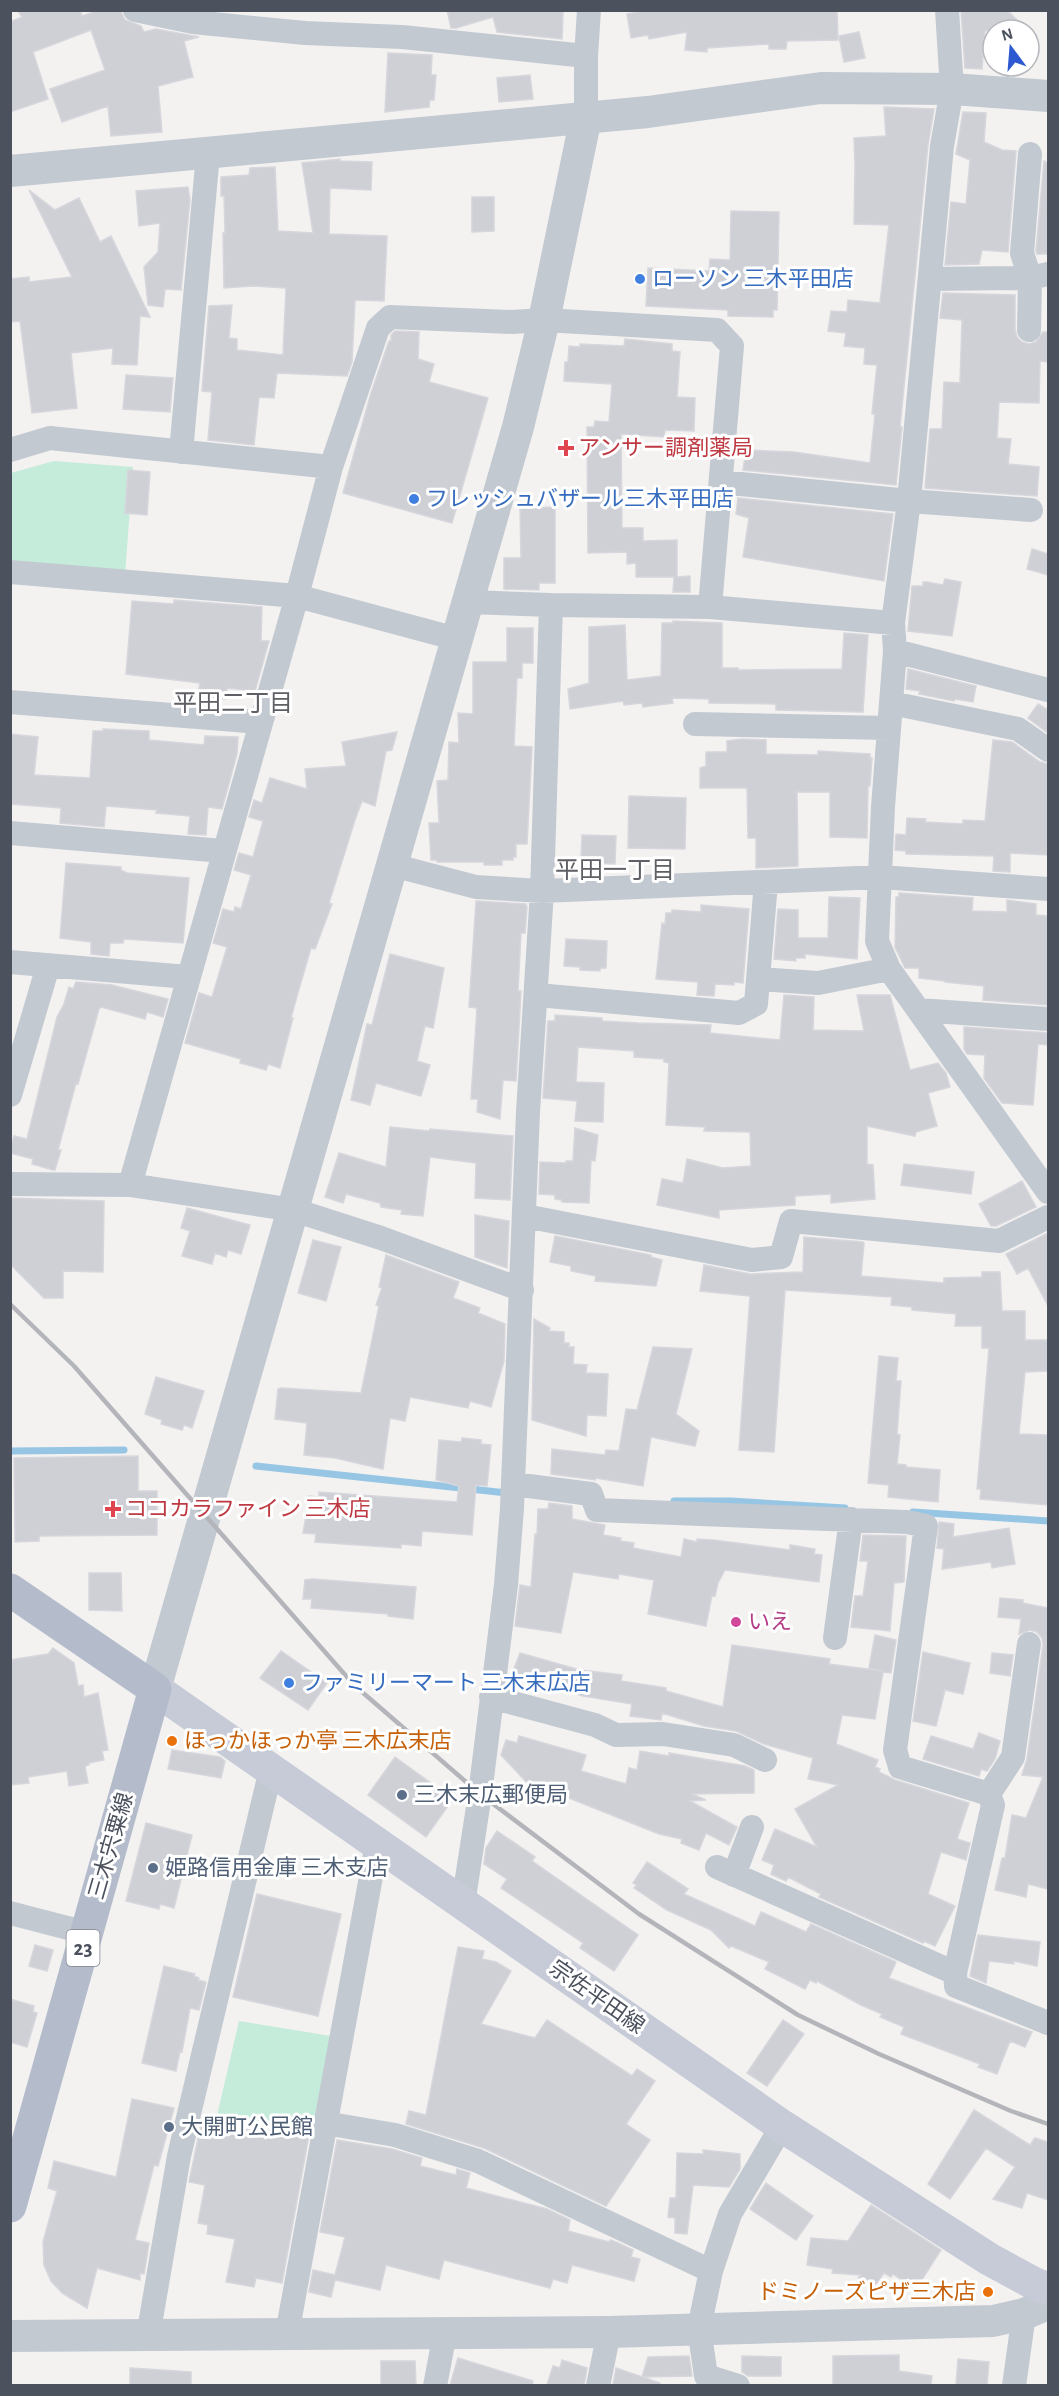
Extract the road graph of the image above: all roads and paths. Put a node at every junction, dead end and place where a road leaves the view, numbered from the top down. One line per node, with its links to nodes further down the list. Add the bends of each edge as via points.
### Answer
1 (135, 10): 4 (street, via 193,21 305,33)
2 (589, 10): 4 (street)
3 (947, 10): 5 (street)
4 (586, 56): 7 (street)
5 (952, 89): 6 (street); 7 (street, via 821,88); 12 (street, via 942,146)
6 (1048, 96)
7 (586, 117): 8 (street); 13 (street)
8 (208, 154): 10 (street); 16 (street)
9 (1030, 154): 11 (street, via 1022,253)
10 (10, 171)
11 (1039, 276): 12 (street); 14 (street)
12 (930, 279): 19 (street)
13 (544, 320): 17 (street, via 390,317 378,328); 18 (street, via 717,330 732,346); 23 (street)
14 (1029, 330)
15 (10, 450): 16 (street, via 50,438)
16 (181, 452): 17 (street)
17 (331, 467): 22 (street)
18 (721, 482): 19 (street); 25 (street)
19 (909, 501): 20 (street); 26 (street)
20 (1031, 510)
21 (10, 572): 22 (street)
22 (297, 596): 27 (street); 32 (street)
23 (468, 602): 24 (street); 27 (street)
24 (550, 605): 25 (street); 42 (street)
25 (710, 607): 26 (street)
26 (893, 623): 28 (street)
27 (457, 639): 38 (street)
28 (895, 651): 29 (street); 31 (street)
29 (1048, 690)
30 (10, 702): 32 (street)
31 (891, 703): 34 (street); 35 (street, via 1018,729)
32 (260, 722): 37 (street)
33 (695, 724): 34 (street)
34 (889, 728): 39 (street)
35 (1048, 750)
36 (10, 833): 37 (street)
37 (224, 851): 46 (street)
38 (392, 866): 42 (street, via 476,887); 56 (street)
39 (881, 878): 40 (street); 41 (street); 45 (street, via 877,941)
40 (766, 882): 42 (street); 47 (street)
41 (1048, 889)
42 (542, 891): 48 (street)
43 (10, 962): 44 (street)
44 (48, 966): 46 (street); 51 (street)
45 (889, 969): 47 (street, via 818,983); 49 (street)
46 (188, 978): 54 (street)
47 (758, 979): 48 (street, via 756,1004 739,1013)
48 (537, 995): 57 (street)
49 (919, 1010): 50 (street); 52 (street)
50 (1048, 1019)
51 (10, 1095)
52 (1038, 1158): 55 (street)
53 (10, 1184): 54 (street)
54 (130, 1185): 56 (street)
55 (1048, 1192)
56 (294, 1210): 59 (street); 65 (street)
57 (525, 1216): 58 (street, via 752,1260 781,1257 791,1221 999,1241); 59 (street)
58 (1048, 1217)
59 (522, 1290): 60 (street)
60 (513, 1484): 61 (street, via 591,1494 597,1510); 66 (street, via 506,1585)
61 (851, 1519): 63 (street); 69 (street, via 907,1521 926,1526 895,1750 900,1767)
62 (10, 1590): 65 (main road)
63 (835, 1638)
64 (1030, 1645): 69 (street, via 1013,1756)
65 (155, 1689): 68 (main road, 宗佐平田線); 74 (main road, 三木宍粟線 / 23)
66 (491, 1697): 67 (street, via 595,1725 616,1735 663,1734 734,1745); 72 (street)
67 (765, 1760)
68 (271, 1769): 71 (main road, 宗佐平田線); 90 (street, via 179,2156)
69 (989, 1794): 75 (street, via 993,1805)
70 (752, 1827): 75 (street, via 726,1871)
71 (377, 1844): 72 (main road, 宗佐平田線); 77 (street)
72 (463, 1904): 78 (main road, 宗佐平田線)
73 (10, 1914): 74 (street)
74 (87, 1933): 79 (main road, 三木宍粟線 / 23)
75 (955, 1973): 76 (street, via 956,1986)
76 (1048, 2023)
77 (324, 2123): 80 (street, via 395,2135 478,2161); 88 (street)
78 (782, 2126): 80 (street, via 730,2214); 81 (main road, 宗佐平田線)
79 (13, 2188)
80 (711, 2271): 85 (street)
81 (1010, 2271): 82 (main road, 宗佐平田線); 84 (street, via 1010,2299 1005,2311)
82 (1048, 2289)
83 (1036, 2309): 84 (street); 94 (street)
84 (993, 2321): 85 (street)
85 (699, 2328): 86 (street); 93 (street, via 706,2376)
86 (609, 2332): 87 (street); 92 (street)
87 (445, 2333): 88 (street); 91 (street)
88 (286, 2334): 90 (street)
89 (10, 2336): 90 (street)
90 (148, 2336)
91 (435, 2385)
92 (598, 2385)
93 (738, 2385)
94 (1014, 2385)

